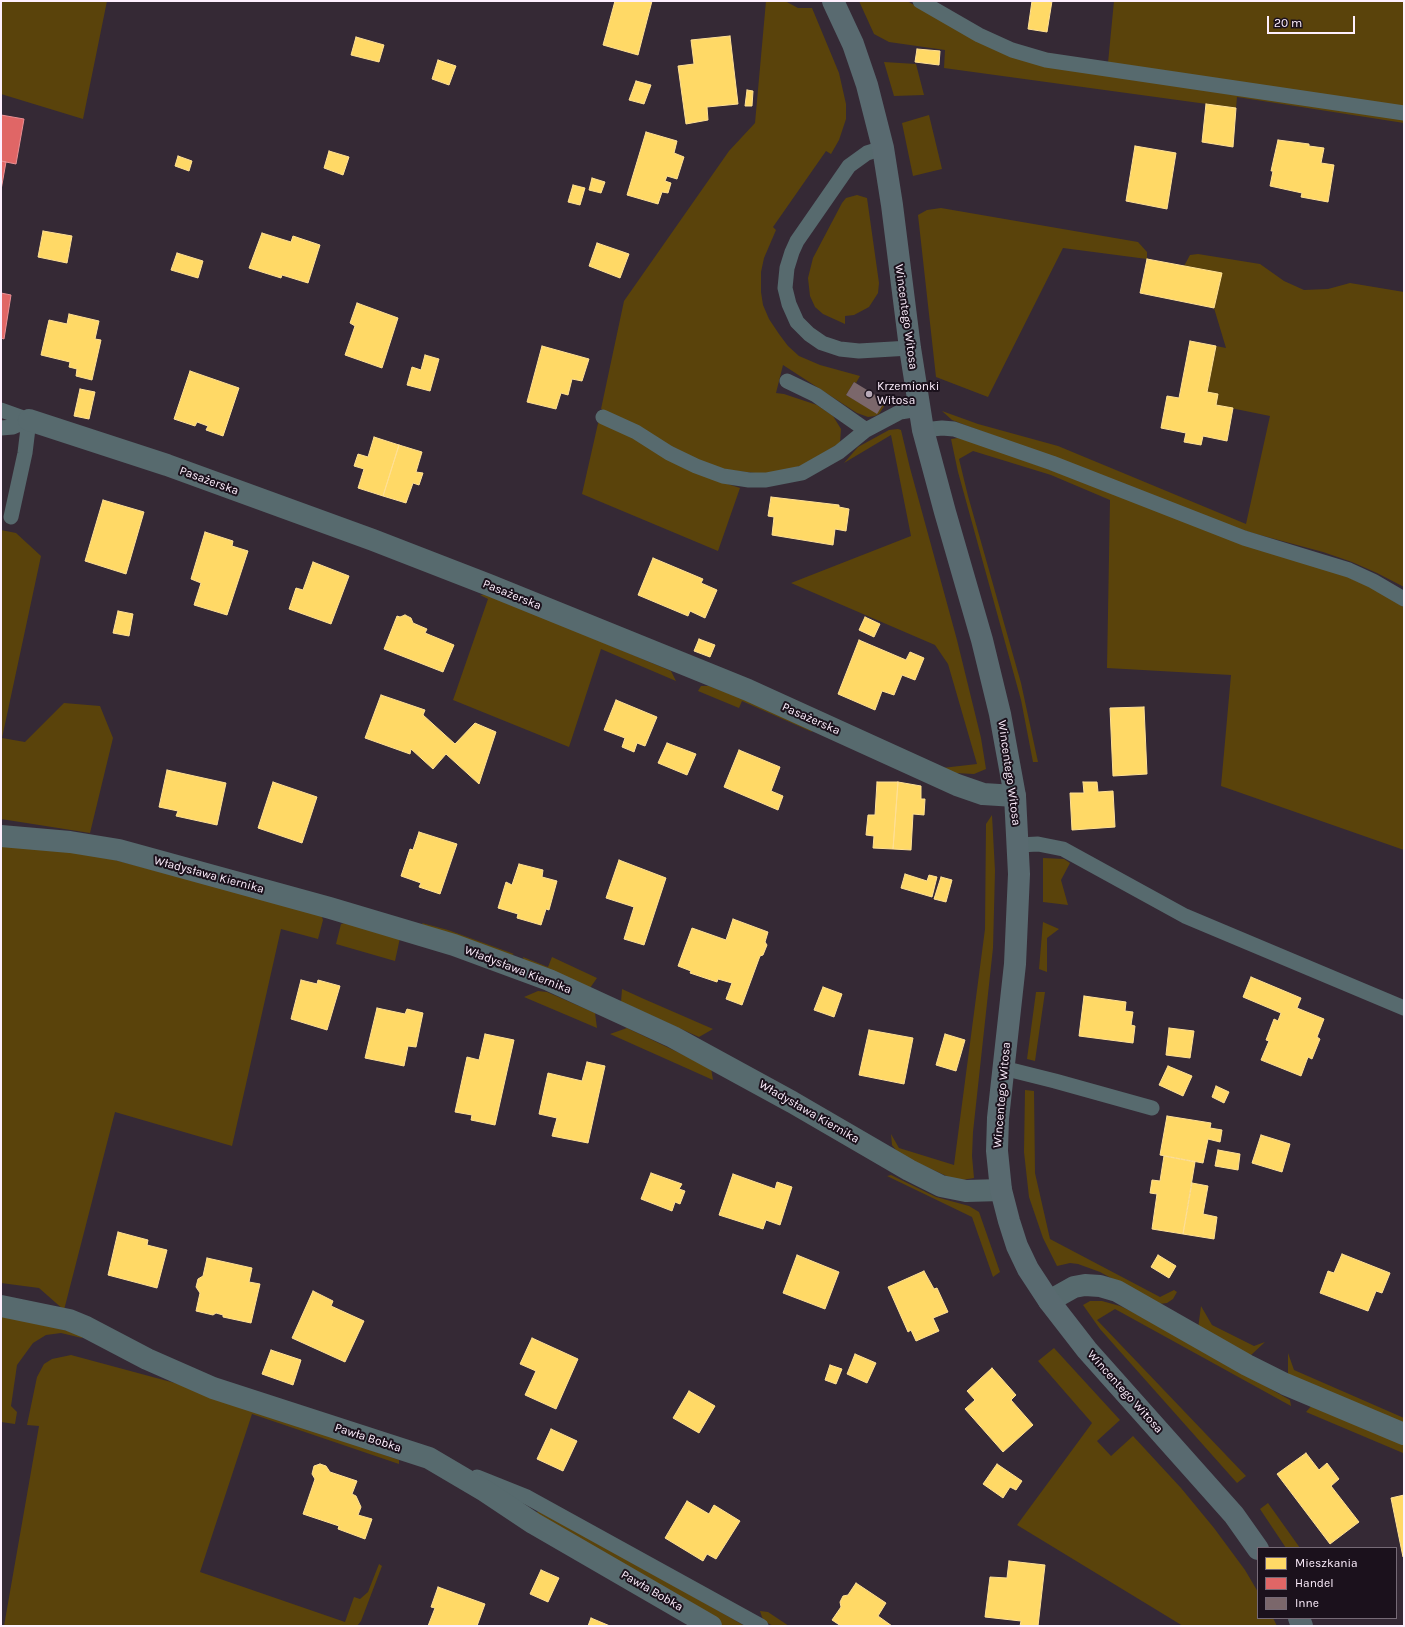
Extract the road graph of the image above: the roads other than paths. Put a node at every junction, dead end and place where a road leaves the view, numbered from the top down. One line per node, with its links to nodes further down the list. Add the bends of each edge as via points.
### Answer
1 (833, 1): 4 (street, Wincentego Witosa, via 853,44)
2 (920, 1): 3 (lane, via 992,41 1046,60)
3 (1404, 113)
4 (883, 148): 5 (street, Wincentego Witosa); 5 (lane, via 867,153 849,166 797,241 787,268 785,288 797,322 808,334 822,343 840,349 859,351)
5 (910, 348): 9 (street, Wincentego Witosa)
6 (787, 381): 12 (lane, via 816,395)
7 (1, 410): 10 (lane)
8 (603, 417): 12 (lane, via 636,432 669,453 696,466 723,476 749,480 766,480 802,473 839,452)
9 (921, 419): 12 (lane, via 900,412); 14 (lane, via 1045,461 1244,538 1349,570); 15 (street, Wincentego Witosa, via 982,640 1000,714)
10 (29, 420): 11 (lane, via 13,427); 13 (lane, via 25,453); 15 (street, Pasażerska, via 167,465 373,540 748,690 957,785 983,794)
11 (1, 428)
12 (866, 430)
13 (11, 517)
14 (1404, 599)
15 (1015, 796): 17 (street, Wincentego Witosa)
16 (1, 836): 21 (street, Władysława Kiernika, via 70,842 119,850 454,945 549,980 673,1037 940,1186 966,1191)
17 (1019, 845): 18 (lane, via 1038,844 1063,849 1185,916); 19 (street, Wincentego Witosa, via 1015,964)
18 (1404, 1008)
19 (1003, 1068): 20 (lane); 21 (street, Wincentego Witosa, via 997,1151)
20 (1152, 1108)
21 (1001, 1190): 22 (street, Wincentego Witosa, via 1017,1246)
22 (1048, 1301): 24 (street, via 1074,1287 1084,1285 1117,1291 1285,1384); 26 (street, Wincentego Witosa, via 1087,1350 1234,1516)
23 (1, 1306): 25 (street, Pawła Bobka, via 69,1320 212,1388)
24 (1404, 1434)
25 (430, 1458): 27 (street, Pawła Bobka, via 533,1523); 28 (lane, via 527,1497)
26 (1257, 1548)
27 (711, 1626)
28 (761, 1626)

